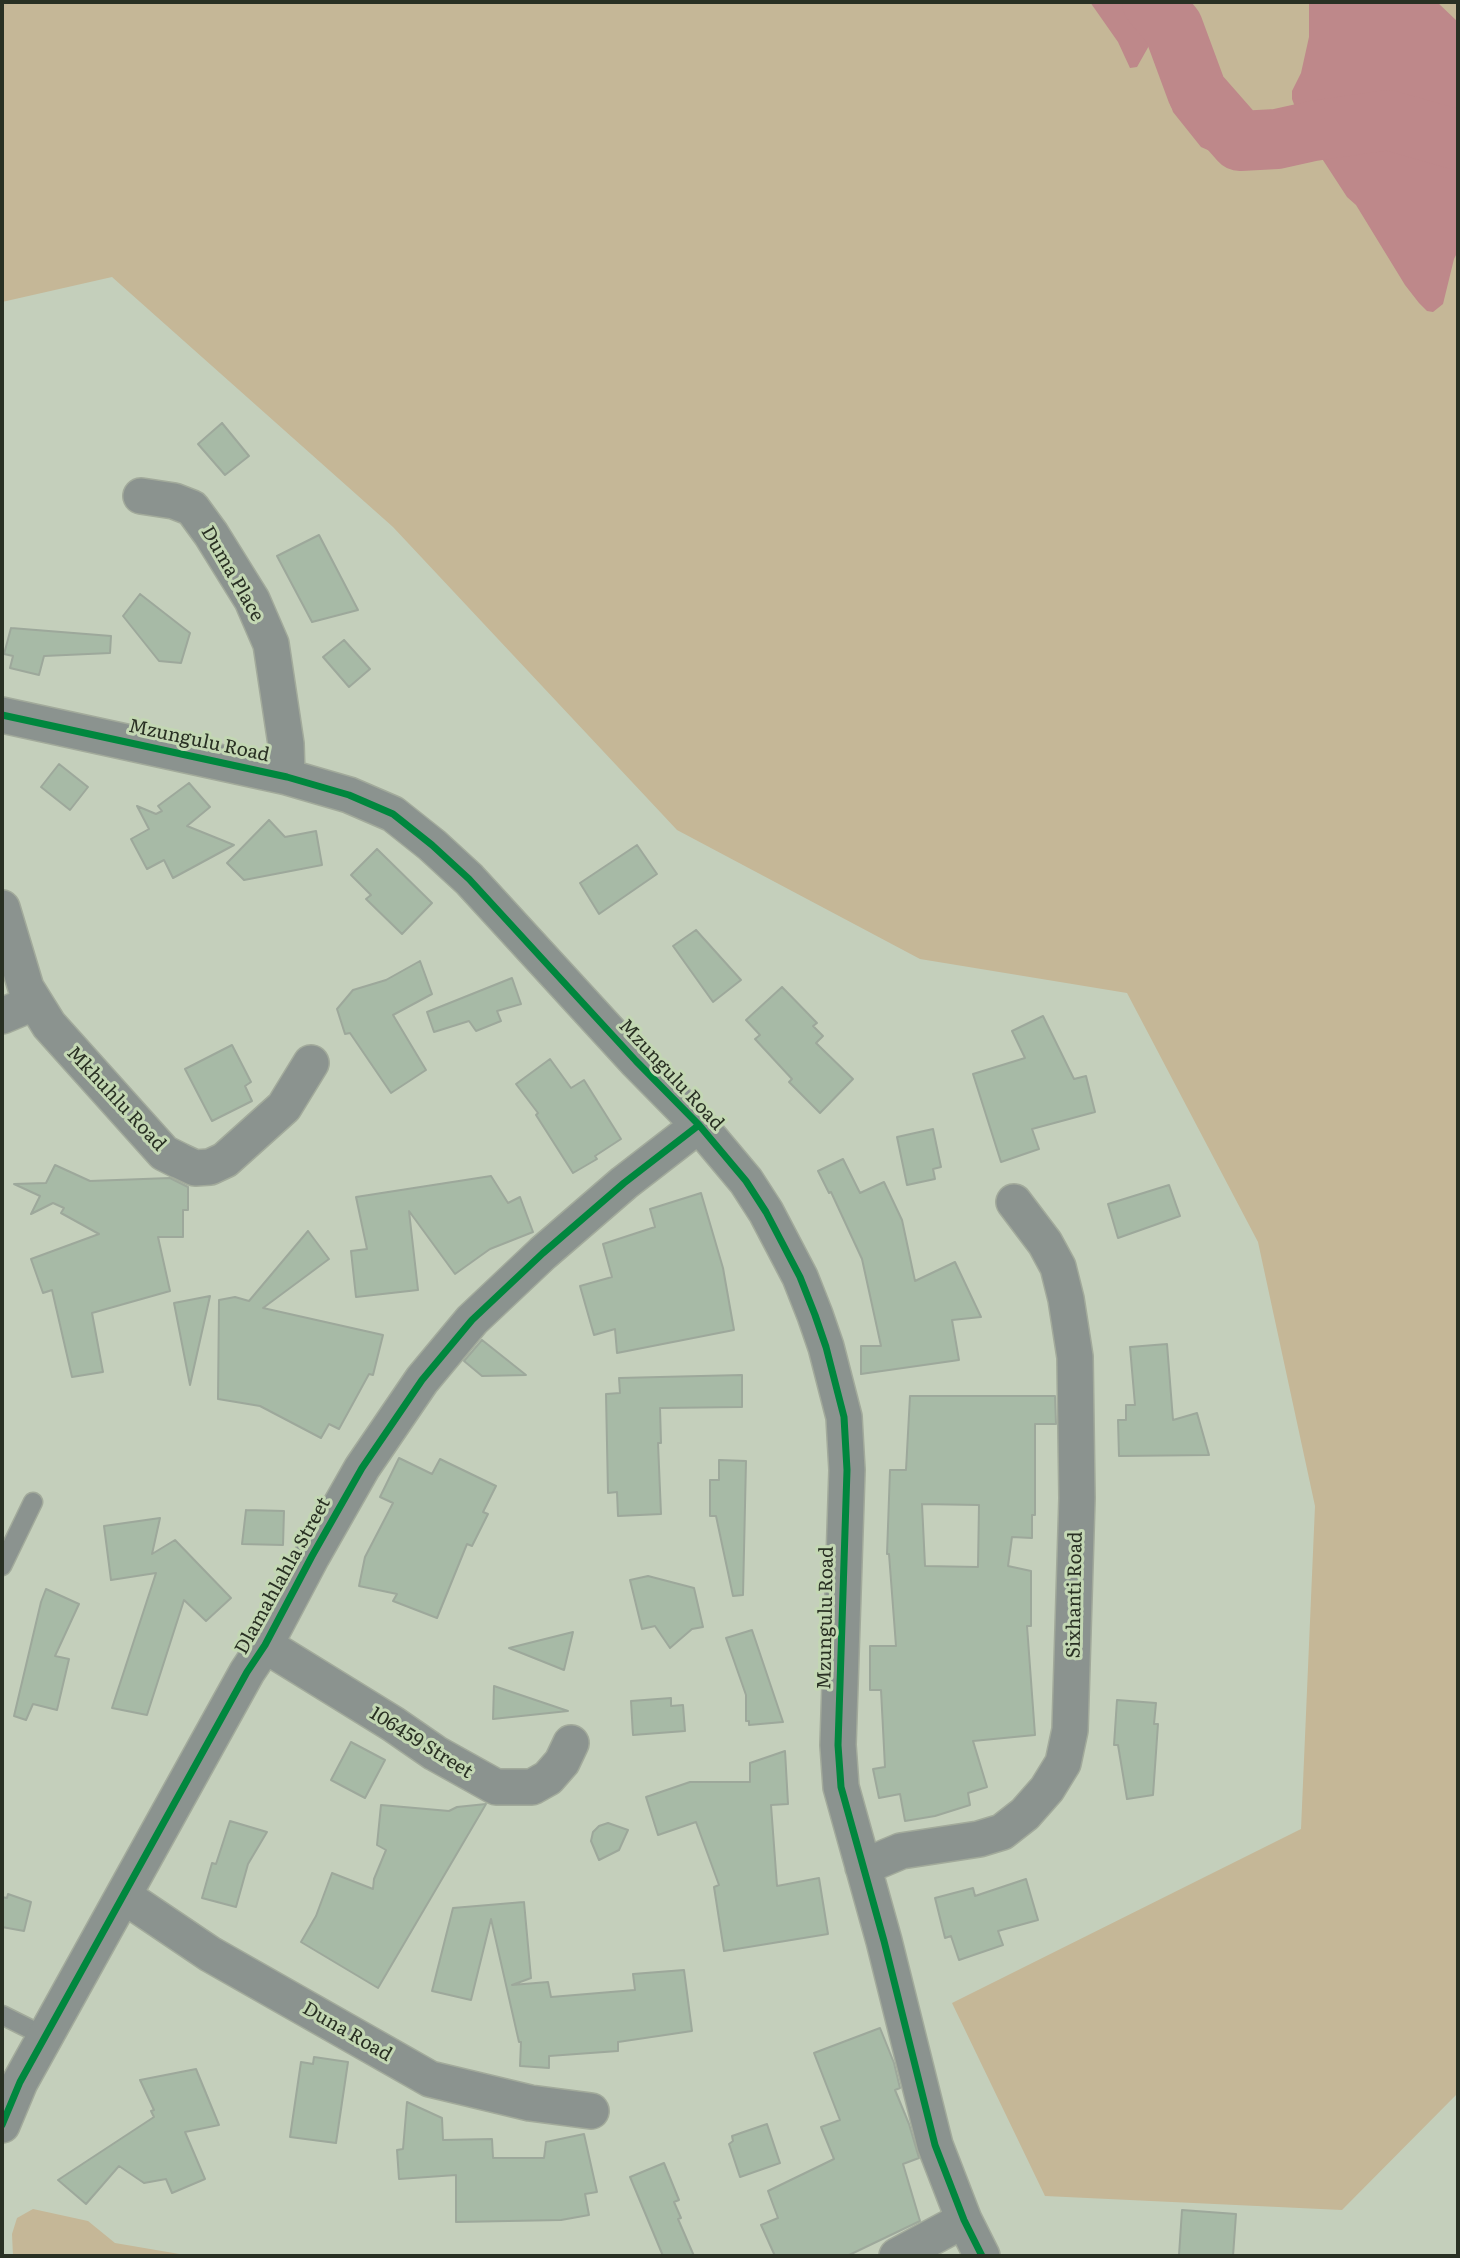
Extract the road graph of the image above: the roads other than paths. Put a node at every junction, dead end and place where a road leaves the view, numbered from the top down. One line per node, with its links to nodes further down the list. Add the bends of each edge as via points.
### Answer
1 (141, 496): 3 (street, Duma Place, via 192,508 252,600 271,644)
2 (2, 715): 3 (street, Mzungulu Road)
3 (287, 777): 8 (street, Mzungulu Road, via 393,814 432,845)
4 (2, 908): 5 (street, Mkhuhlu Road)
5 (33, 1003): 6 (street); 7 (street, Mkhuhlu Road, via 164,1153 195,1168 225,1160 252,1138 284,1107)
6 (2, 1016)
7 (311, 1063)
8 (699, 1125): 12 (street, Dlamahlahla Street, via 624,1183 472,1320 422,1380 362,1468); 14 (street, Mzungulu Road, via 746,1181 788,1252 826,1347 845,1417 838,1745 841,1787)
9 (1014, 1202): 14 (street, Sixhanti Road, via 1058,1267 1074,1357 1077,1498 1070,1730 1063,1763 1025,1814 1002,1832 901,1851)
10 (33, 1502): 11 (lane)
11 (2, 1566)
12 (265, 1645): 13 (street, 106459 Street, via 435,1754 496,1787 532,1787 548,1778); 15 (street, Dlamahlahla Street)
13 (570, 1743)
14 (863, 1867): 20 (street, Mzungulu Road, via 934,2146)
15 (124, 1896): 17 (street, Dlamahlahla Street); 18 (street, Duna Road, via 210,1954 430,2079 530,2104)
16 (2, 2015): 17 (lane)
17 (46, 2037): 19 (street, Dlamahlahla Street)
18 (592, 2111)
19 (2, 2124)
20 (964, 2220): 21 (street); 22 (street, Mzungulu Road)
21 (897, 2256)
22 (982, 2256)

